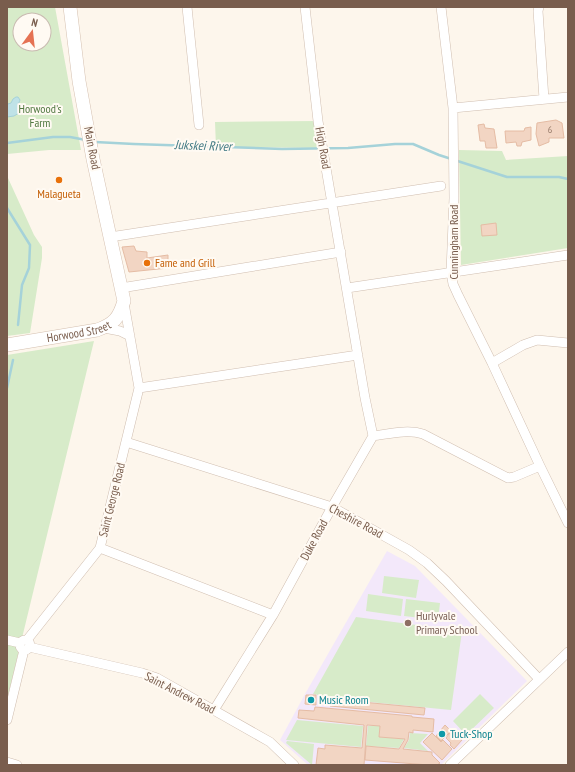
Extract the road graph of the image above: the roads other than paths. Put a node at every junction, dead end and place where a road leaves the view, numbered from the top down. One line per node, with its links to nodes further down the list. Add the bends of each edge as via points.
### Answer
1 (70, 7): 12 (main road, Main Road, via 93,159)
2 (187, 7): 9 (street)
3 (305, 7): 11 (street, High Road, via 318,121)
4 (441, 7): 8 (street, Cunningham Road)
5 (539, 7): 7 (street)
6 (568, 97): 7 (street)
7 (544, 99): 8 (street)
8 (453, 108): 15 (street, Cunningham Road, via 454,198)
9 (199, 125)
10 (441, 186): 11 (street)
11 (333, 203): 12 (street); 13 (street, High Road)
12 (110, 237): 17 (main road, Main Road)
13 (341, 252): 16 (street, High Road); 17 (street)
14 (568, 255): 15 (street)
15 (451, 272): 16 (street); 23 (street, Cunningham Road, via 453,284)
16 (347, 288): 22 (street)
17 (123, 294): 18 (main road, Horwood Street, via 118,317); 19 (street, Saint George Road)
18 (104, 328): 19 (street); 21 (main road, Horwood Street)
19 (130, 336): 24 (street, Saint George Road)
20 (568, 342): 23 (street, via 537,340)
21 (7, 346)
22 (358, 355): 24 (street); 25 (street)
23 (492, 363): 27 (street, Cunningham Road)
24 (139, 388): 26 (street, Saint George Road)
25 (372, 436): 27 (street, via 406,432 424,434 508,478); 28 (street, Duke Road)
26 (126, 442): 28 (street, Cheshire Road); 30 (street, Saint George Road)
27 (540, 466): 29 (street, Cunningham Road)
28 (332, 507): 31 (street, Duke Road); 35 (street, Cheshire Road, via 409,550 426,563)
29 (568, 523)
30 (100, 548): 31 (street); 33 (street, Saint George Road)
31 (273, 615): 36 (street, Duke Road)
32 (7, 640): 33 (street, Saint Andrew Road)
33 (25, 645): 36 (street, Saint Andrew Road, via 149,675); 37 (street)
34 (568, 652): 35 (street)
35 (539, 679): 41 (street)
36 (214, 710): 40 (street, Saint Andrew Road, via 270,742)
37 (7, 720)
38 (7, 762): 39 (street)
39 (17, 765)
40 (294, 765)
41 (450, 765)

